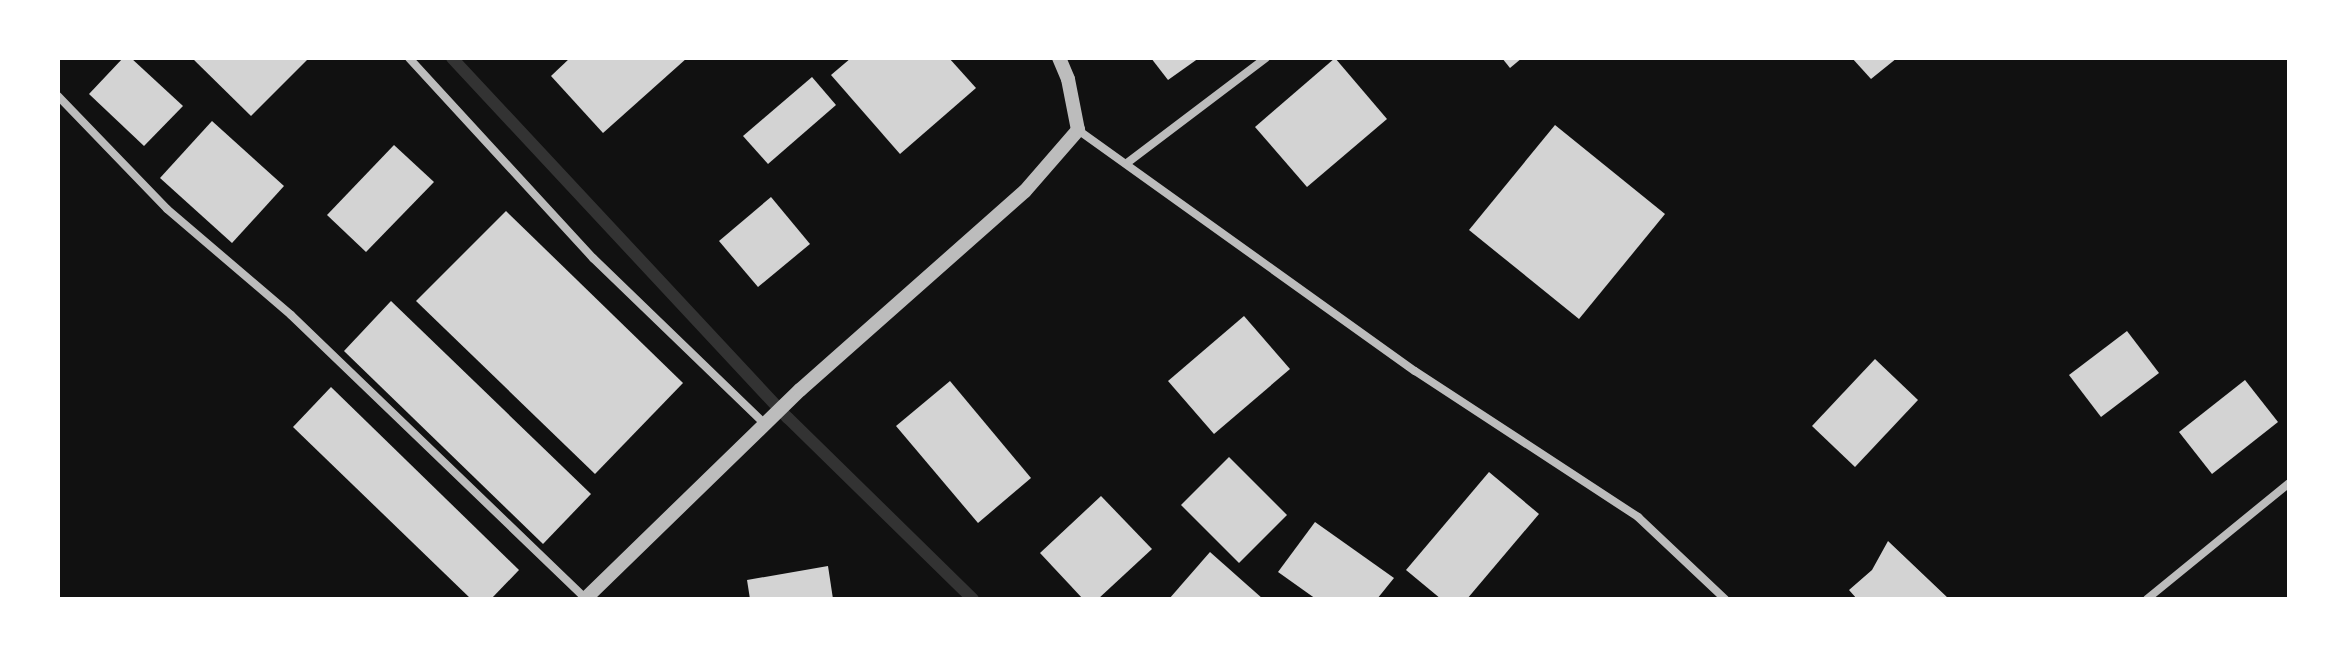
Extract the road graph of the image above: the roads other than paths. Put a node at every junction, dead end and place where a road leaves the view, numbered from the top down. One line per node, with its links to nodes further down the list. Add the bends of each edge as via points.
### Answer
1 (409, 58): 7 (street, via 593,258)
2 (1059, 58): 5 (street)
3 (1266, 58): 6 (street)
4 (58, 96): 9 (street, via 167,209 291,315)
5 (1078, 130): 6 (street); 7 (street, via 1025,191)
6 (1127, 163): 10 (street, via 1415,371 1638,517)
7 (769, 420): 9 (street)
8 (2289, 483): 11 (street)
9 (586, 599)
10 (1725, 599)
11 (2147, 599)

